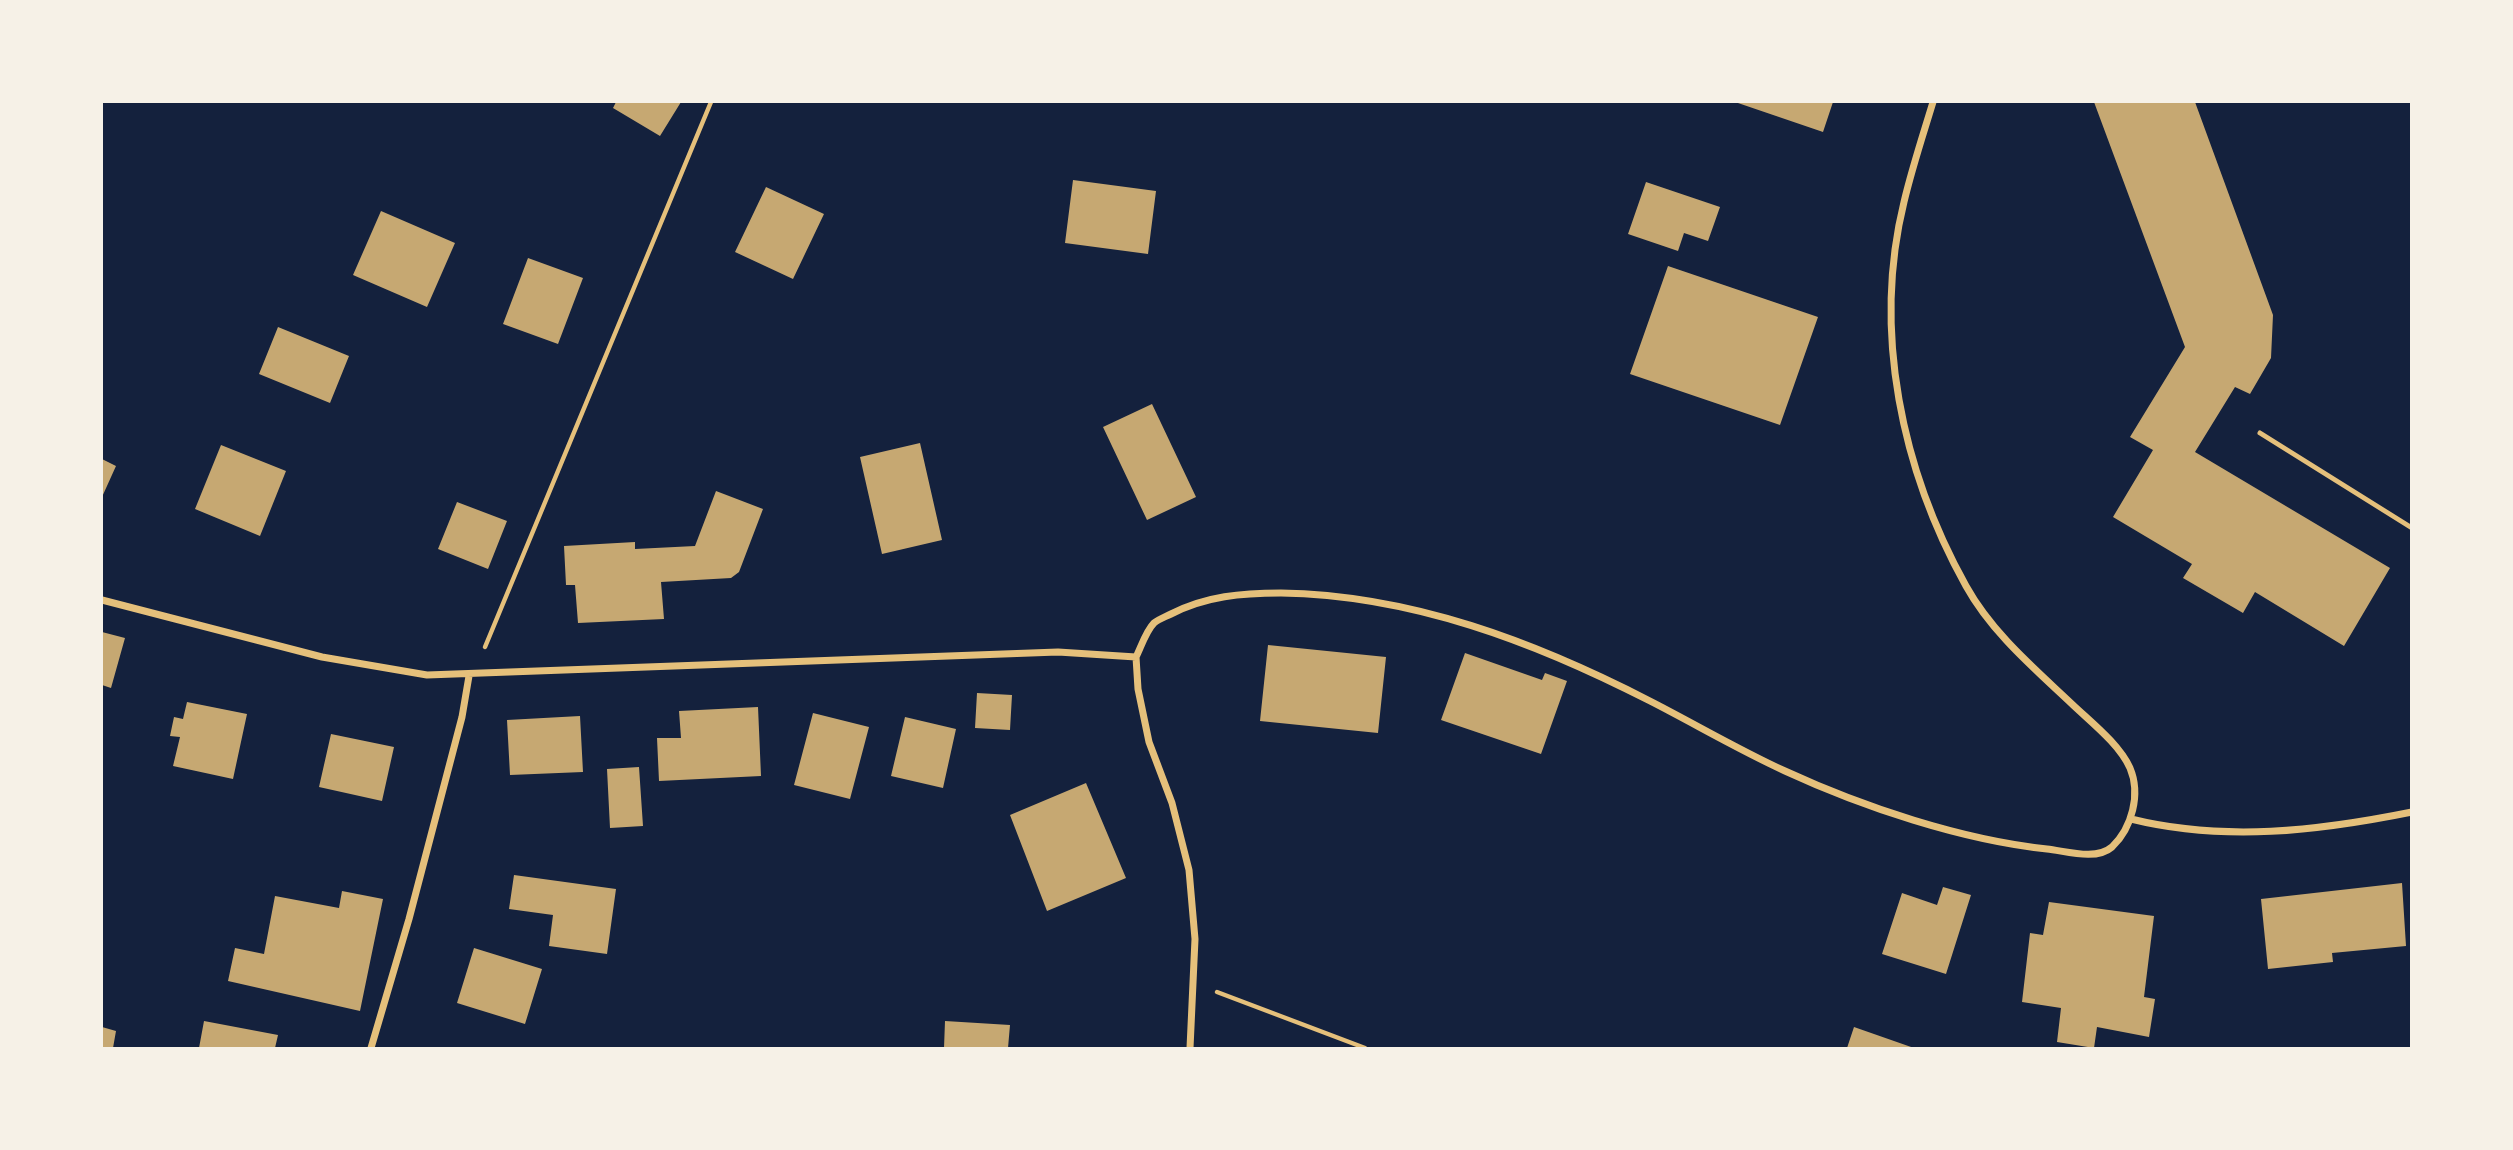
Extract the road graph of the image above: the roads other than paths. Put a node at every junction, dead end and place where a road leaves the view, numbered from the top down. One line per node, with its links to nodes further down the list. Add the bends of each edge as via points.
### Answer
1 (1933, 102): 8 (street, via 1903,205 1894,268 1891,335 1900,416 1935,524 1968,590 2013,649 2116,747 2131,769 2136,797)
2 (2259, 433): 3 (lane)
3 (2412, 528)
4 (102, 600): 6 (street, via 321,657 427,675)
5 (1136, 657): 6 (street, via 1058,652); 8 (street, via 1154,624 1196,601 1251,593 1320,594 1396,605 1469,623 1538,650 1644,698 1786,772 1949,831 2004,844 2098,854 2111,847); 10 (street, via 1149,742 1172,803 1189,870 1195,939)
6 (469, 676): 9 (street, via 409,919)
7 (2412, 812): 8 (street, via 2355,824 2239,834 2174,830)
8 (2131, 819)
9 (371, 1048)
10 (1190, 1048)

